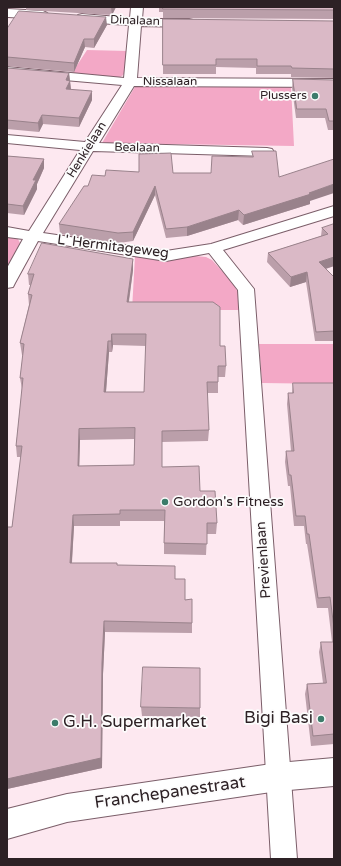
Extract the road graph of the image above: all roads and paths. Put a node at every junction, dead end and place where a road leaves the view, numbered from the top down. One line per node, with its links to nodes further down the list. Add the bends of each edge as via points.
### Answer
1 (137, 7): 5 (street, Henkielaan)
2 (9, 11): 3 (street)
3 (56, 16)
4 (72, 17): 5 (street, Dinalaan)
5 (135, 22): 6 (street, Dinalaan); 8 (street, Henkielaan)
6 (199, 23)
7 (7, 71): 8 (street, Nissalaan)
8 (130, 82): 9 (street, Nissalaan); 11 (street, Henkielaan)
9 (334, 83)
10 (7, 139): 11 (street, Bealaan)
11 (89, 147): 12 (street, Bealaan); 15 (street, Henkielaan)
12 (267, 152)
13 (334, 211): 16 (street, L' Hermitageweg)
14 (7, 232): 15 (street, L' Hermitageweg)
15 (33, 236): 16 (street, L' Hermitageweg, via 166,256); 17 (street, Henkielaan)
16 (213, 248): 19 (street, Previenlaan, via 246,289)
17 (7, 283)
18 (334, 772): 19 (street, Franchepanestraat)
19 (278, 777): 20 (street, Franchepanestraat, via 67,808); 21 (street, Previenlaan)
20 (7, 824)
21 (284, 859)

